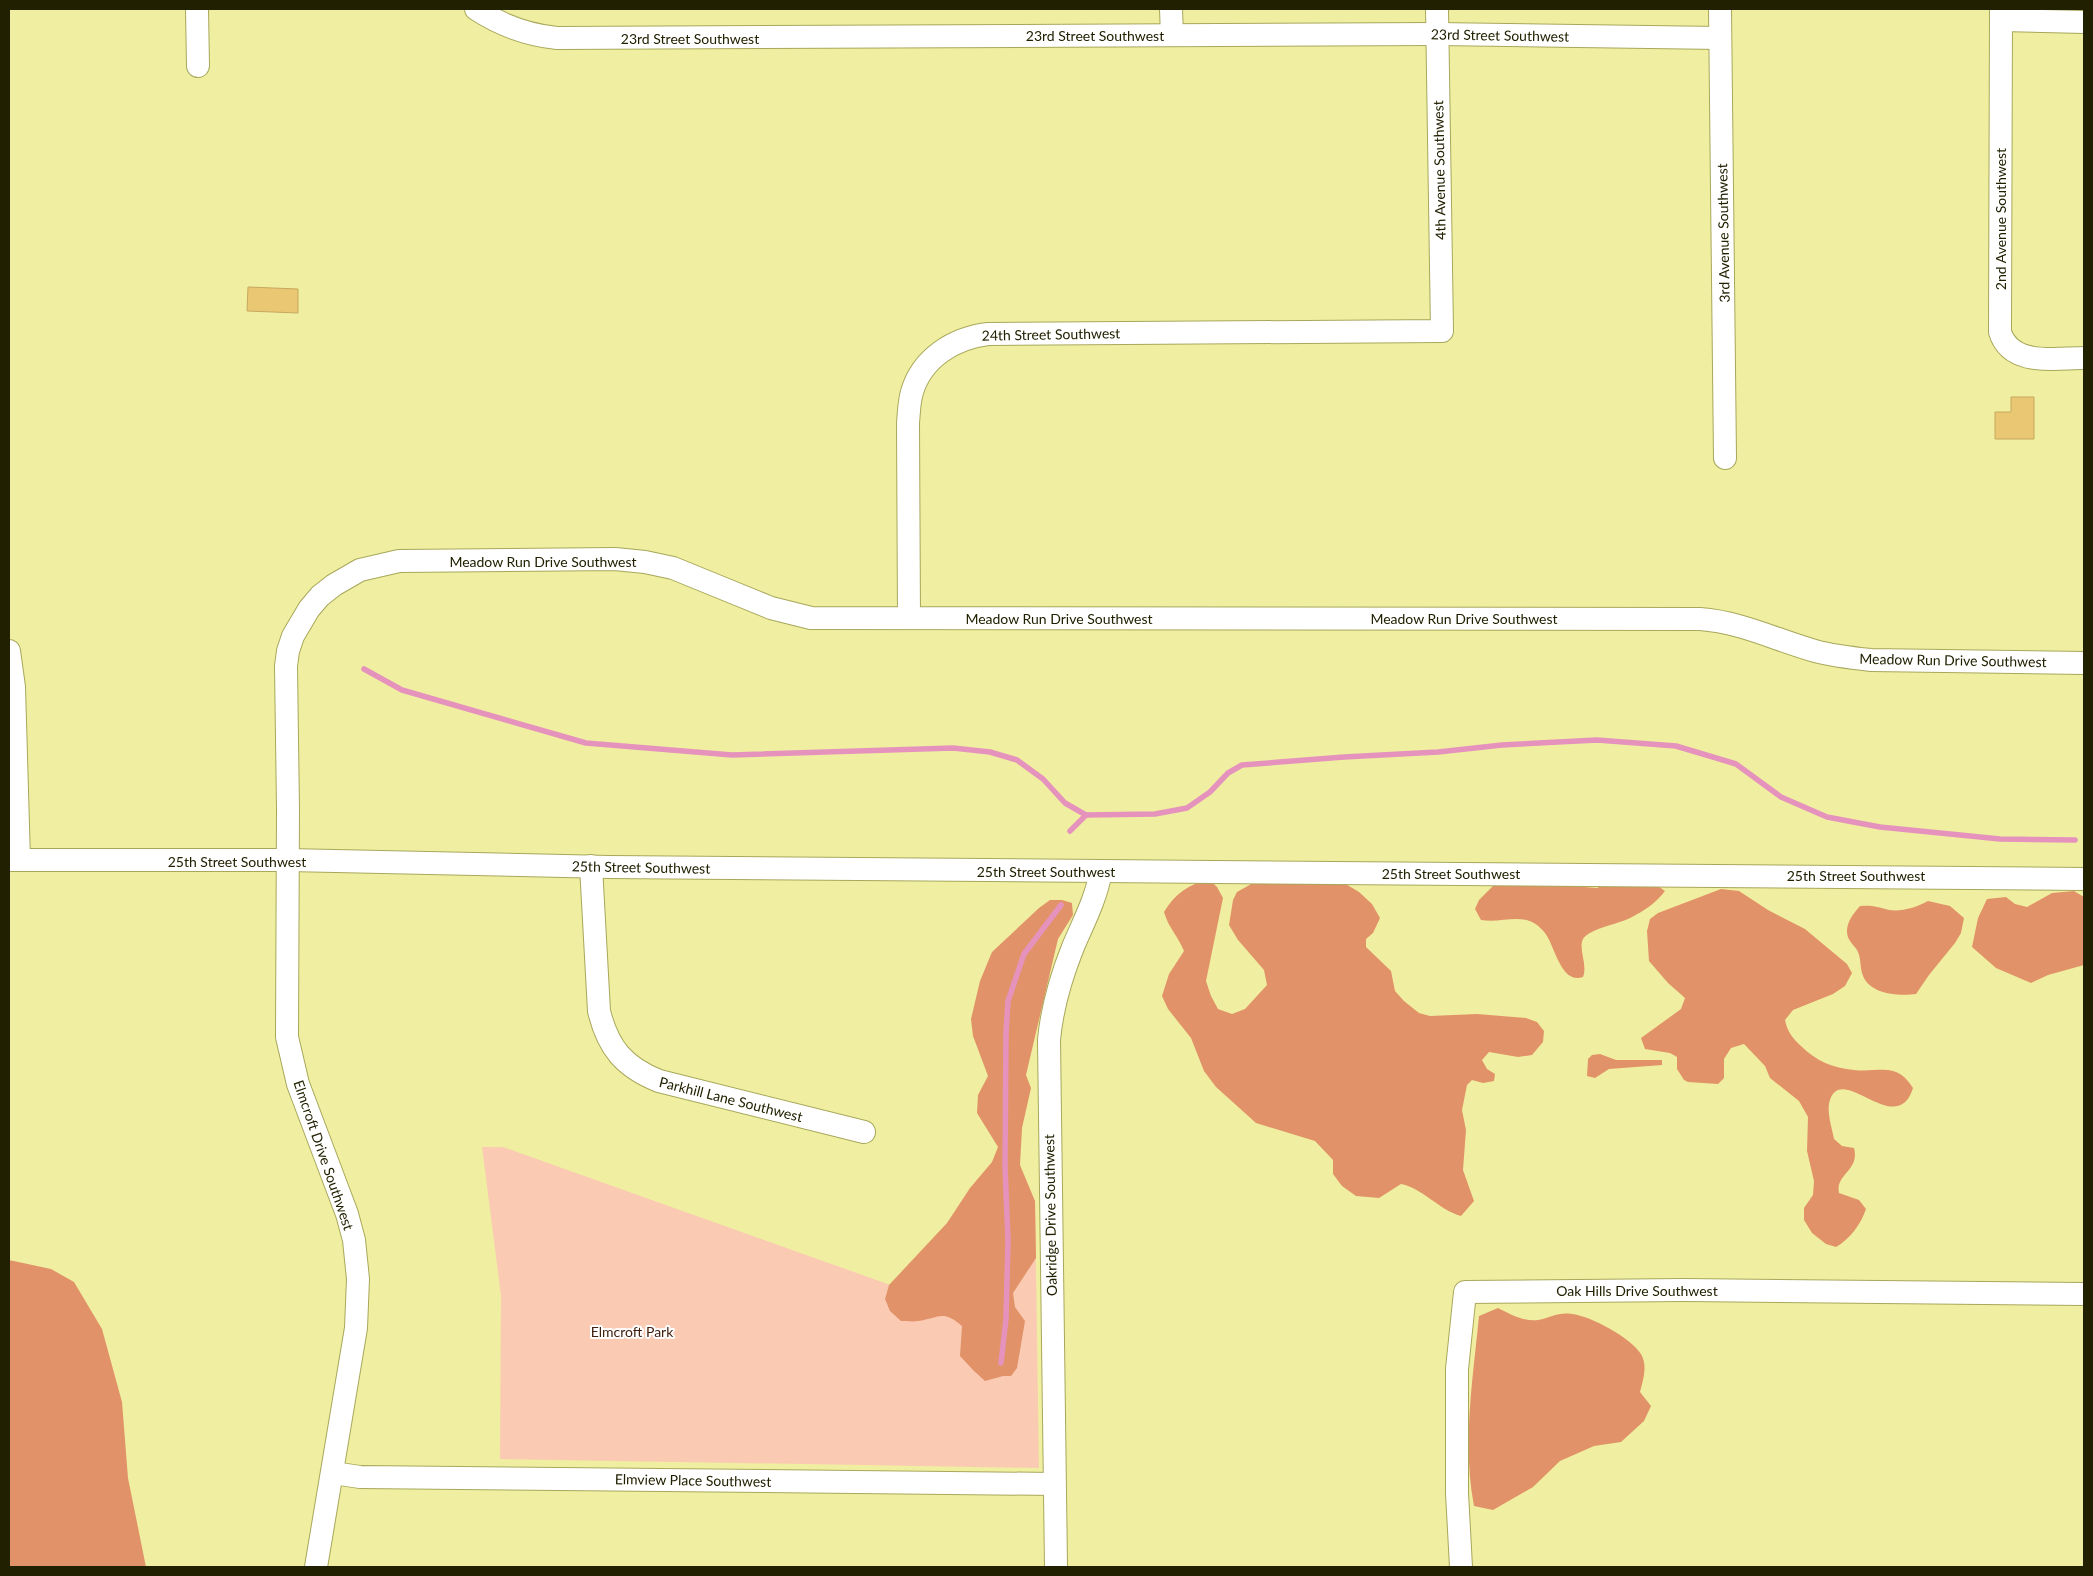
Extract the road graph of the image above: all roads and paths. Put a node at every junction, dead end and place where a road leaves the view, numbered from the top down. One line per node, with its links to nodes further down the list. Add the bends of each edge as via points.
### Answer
1 (198, 9): 11 (street)
2 (476, 9): 9 (street, 23rd Street Southwest, via 514,30 532,36 557,38)
3 (1171, 9): 9 (street)
4 (1437, 9): 8 (street, 4th Avenue Southwest)
5 (1720, 9): 10 (street, 3rd Avenue Southwest)
6 (2001, 15): 7 (street); 13 (street, 2nd Avenue Southwest, via 2000,332 2003,342 2020,355)
7 (2084, 22)
8 (1437, 34): 9 (street, 23rd Street Southwest); 10 (street, 23rd Street Southwest); 12 (street, 4th Avenue Southwest)
9 (1172, 35)
10 (1720, 38): 14 (street, 3rd Avenue Southwest)
11 (198, 66)
12 (1442, 331): 15 (street, 24th Street Southwest, via 988,334 951,345 921,371 909,405)
13 (2084, 358)
14 (1725, 458)
15 (909, 618): 17 (street, Meadow Run Drive Southwest, via 1700,619 1736,625 1814,650 1852,658); 19 (street, Meadow Run Drive Southwest, via 824,619 799,616 673,568 629,560 399,561 360,570 320,596 300,623 288,651 285,682)
16 (9, 651): 18 (street, via 14,687)
17 (2084, 663)
18 (14, 860): 19 (street, 25th Street Southwest)
19 (288, 860): 20 (street, 25th Street Southwest); 25 (street, Elmcroft Drive Southwest, via 287,1037 298,1084 347,1214 357,1260 356,1328)
20 (591, 866): 21 (street, 25th Street Southwest); 23 (street, Parkhill Lane Southwest, via 599,1011 603,1028 617,1054 638,1072 659,1081)
21 (1101, 871): 22 (street, 25th Street Southwest); 26 (street, Oakridge Drive Southwest, via 1098,891 1057,994 1049,1040)
22 (2084, 879)
23 (864, 1132)
24 (2084, 1294): 29 (street, Oak Hills Drive Southwest, via 1684,1290 1465,1292 1457,1369 1457,1493)
25 (333, 1473): 26 (street, Elmview Place Southwest, via 360,1477); 27 (street, Elmcroft Drive Southwest)
26 (1054, 1484): 28 (street, Oakridge Drive Southwest)
27 (316, 1567)
28 (1056, 1567)
29 (1461, 1567)

